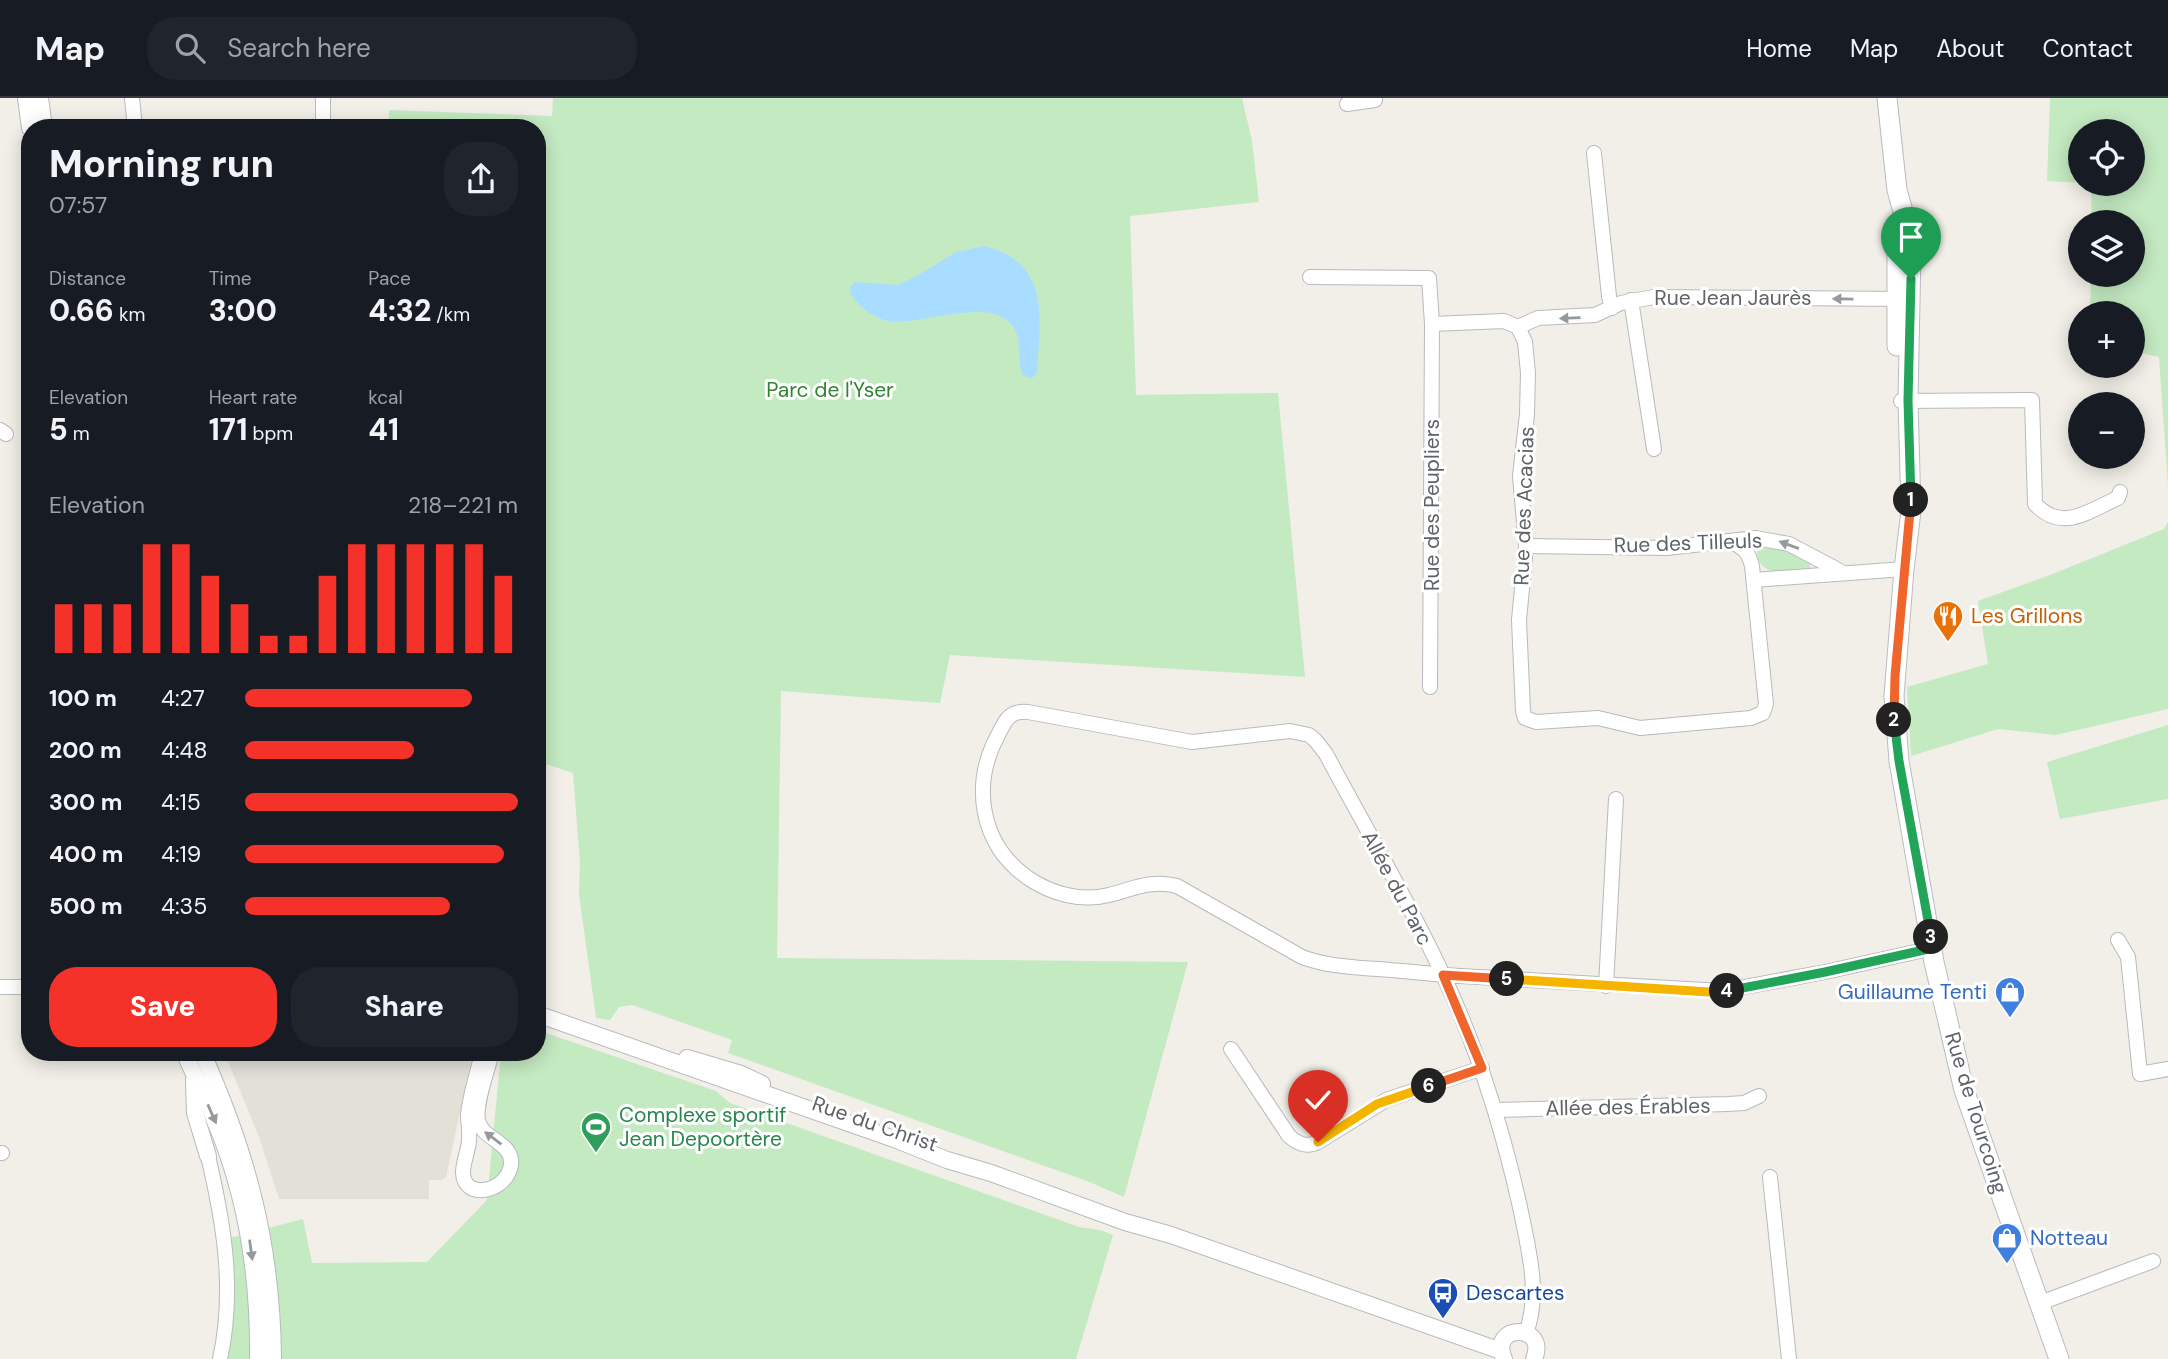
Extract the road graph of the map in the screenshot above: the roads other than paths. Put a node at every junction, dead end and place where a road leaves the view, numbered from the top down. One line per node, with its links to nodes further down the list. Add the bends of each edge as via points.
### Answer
1 (26, 98): 8 (street)
2 (40, 98): 9 (street)
3 (132, 98): 10 (street)
4 (323, 98): 11 (street)
5 (1375, 98): 7 (street)
6 (1887, 98): 14 (main road, Rue de Tourcoing)
7 (1347, 104)
8 (29, 119)
9 (43, 119)
10 (134, 119)
11 (323, 119)
12 (1594, 153): 16 (street)
13 (1310, 277): 17 (street, via 1429,278)
14 (1904, 299): 15 (street, Rue Jean Jaurès, one-way to 15); 19 (main road, Rue de Tourcoing)
15 (1631, 300): 16 (street, Rue Jean Jaurès); 20 (street)
16 (1612, 307): 18 (street, Rue Jean Jaurès, one-way to 18, via 1587,317 1538,318)
17 (1432, 324): 18 (street, Rue Jean Jaurès, via 1504,321); 27 (street, Rue des Peupliers)
18 (1518, 327): 23 (street, Rue des Acacias, via 1525,342 1528,373 1520,476)
19 (1904, 400): 21 (street, via 2032,400 2035,504 2052,518 2070,519 2118,498); 24 (main road, Rue de Tourcoing, via 1899,506)
20 (1654, 449)
21 (2120, 492)
22 (1730, 542): 23 (street, Rue des Tilleuls, via 1667,548); 25 (street, Rue des Tilleuls, one-way to 22, via 1784,542 1756,538); 26 (street, via 1749,555)
23 (1526, 546): 26 (street, Rue des Acacias, via 1519,620 1522,711 1535,722 1598,718 1640,727 1758,716 1766,704)
24 (1904, 569): 25 (street, Rue des Tilleuls); 30 (main road, Rue de Tourcoing, via 1895,727)
25 (1842, 572): 26 (street, Rue des Tilleuls)
26 (1754, 580)
27 (1430, 687)
28 (1616, 799): 32 (street)
29 (2118, 940): 43 (street, via 2129,957 2140,1074)
30 (1933, 948): 32 (street, via 1723,991); 55 (main road, Rue de Tourcoing, via 1964,1090)
31 (1443, 975): 31 (street, Allée du Parc, via 1326,754 1309,735 1290,731 1192,742 1028,712 1007,717 984,766 982,801 996,845 1028,878 1062,894 1087,898 1148,883 1167,883 1302,957 1331,965); 32 (street); 42 (street, Allée du Parc)
32 (1606, 986)
33 (0, 987): 34 (street)
34 (21, 987)
35 (546, 1008): 53 (street, Rue du Christ, via 1129,1213)
36 (546, 1017): 53 (street, Rue du Christ)
37 (1231, 1049): 42 (street, via 1289,1136 1308,1146 1385,1100)
38 (188, 1061): 44 (street)
39 (206, 1061): 48 (street)
40 (480, 1061): 41 (street, one-way to 41, via 468,1114 470,1139 463,1174 470,1186 485,1190 496,1188 511,1165 505,1147 483,1131 478,1120)
41 (490, 1061)
42 (1482, 1068): 46 (street, Allée du Parc)
43 (2168, 1069)
44 (194, 1074): 47 (street, via 195,1113); 50 (street, one-way to 50)
45 (1759, 1096): 46 (street, Allée des Érables, via 1728,1104)
46 (1496, 1110): 56 (street, Allée du Parc, via 1529,1254 1532,1300)
47 (208, 1156): 51 (street)
48 (245, 1164): 50 (street); 52 (street)
49 (1770, 1177): 62 (street)
50 (236, 1183): 51 (street); 52 (street, via 242,1184); 59 (street, one-way to 59, via 251,1249)
51 (215, 1188): 58 (street, via 229,1278 228,1319)
52 (259, 1213): 60 (street)
53 (1171, 1235): 57 (street, Rue du Christ)
54 (2153, 1261): 55 (street)
55 (2040, 1303): 63 (main road, Rue de Tourcoing)
56 (1526, 1333): 57 (street, via 1509,1335 1503,1342); 61 (street, via 1536,1345)
57 (1503, 1355)
58 (220, 1359)
59 (258, 1359)
60 (273, 1359)
61 (1534, 1359)
62 (1789, 1359)
63 (2059, 1359)

